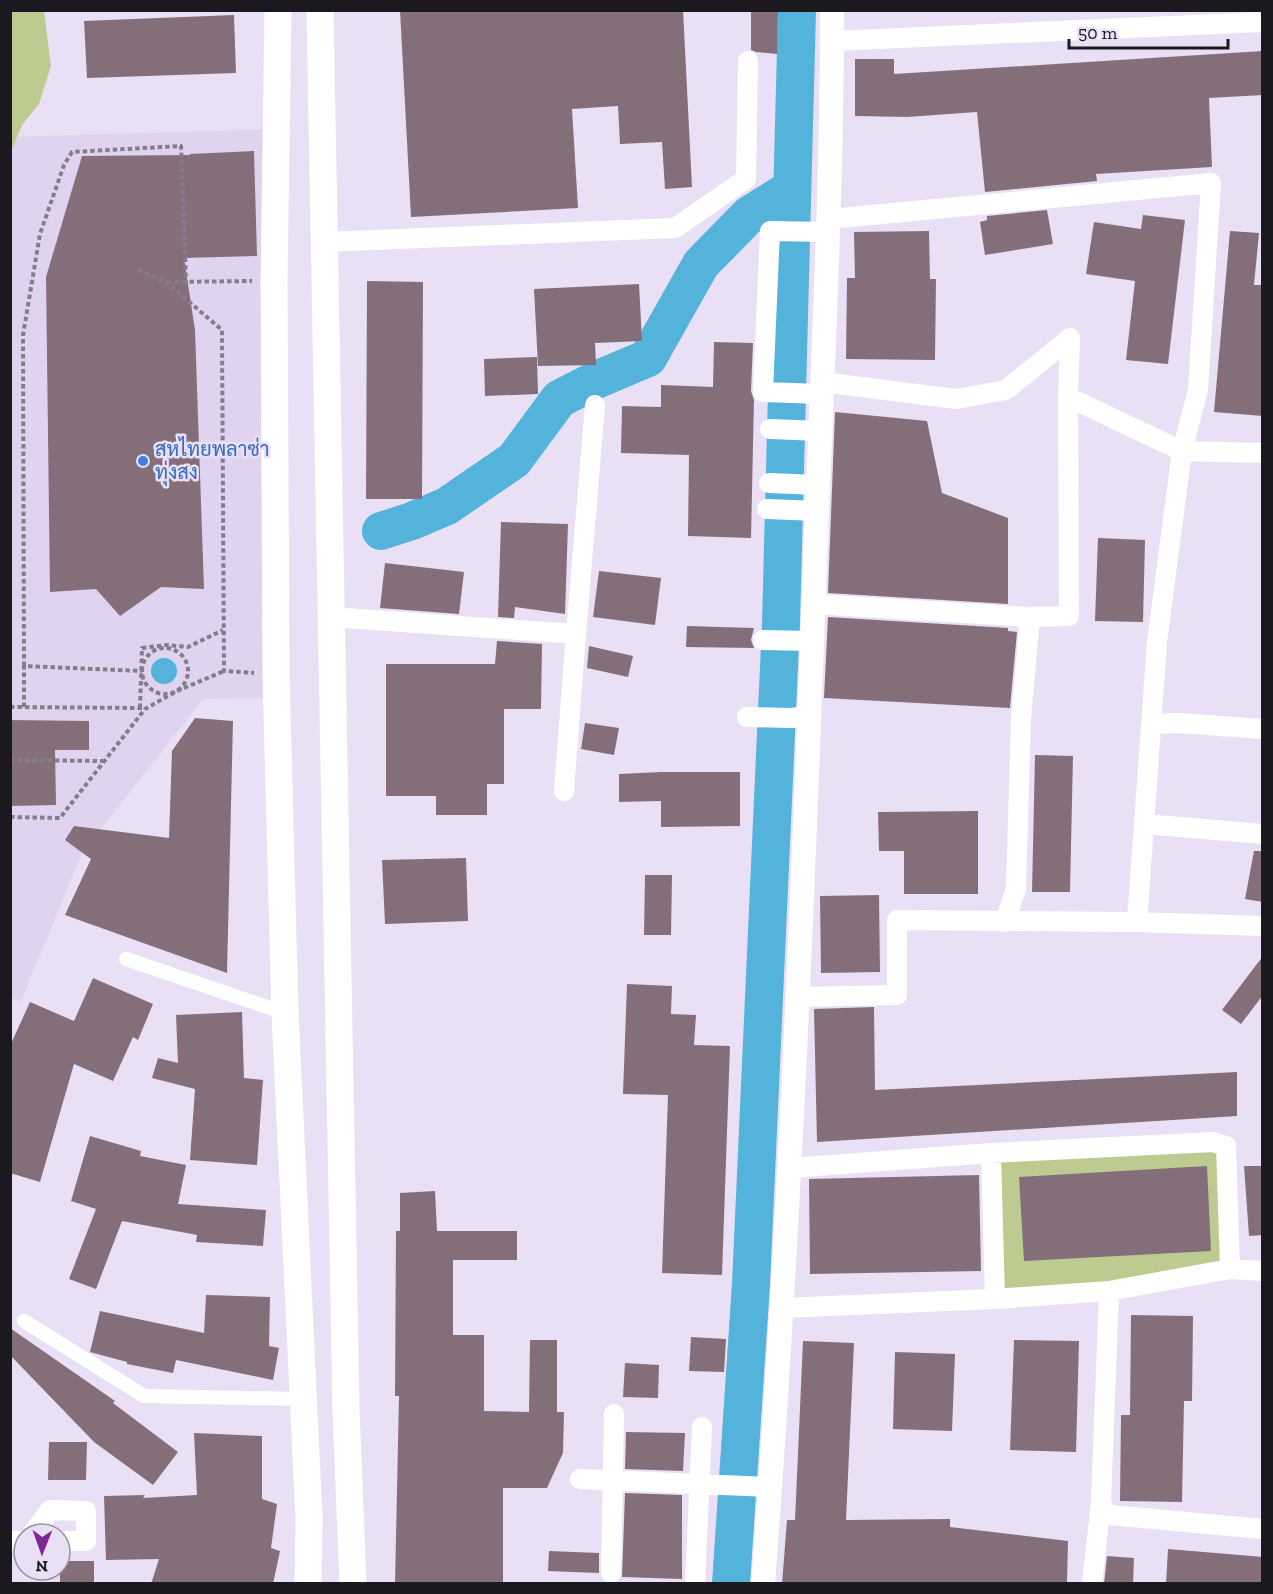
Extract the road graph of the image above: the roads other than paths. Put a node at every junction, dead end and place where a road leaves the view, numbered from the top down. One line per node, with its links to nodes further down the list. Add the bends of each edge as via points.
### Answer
1 (278, 10): 38 (main road, via 275,582)
2 (320, 10): 8 (main road)
3 (832, 10): 5 (street)
4 (1263, 22): 5 (street)
5 (832, 41): 7 (street)
6 (748, 61): 8 (street, via 746,179 675,228)
7 (828, 227): 9 (street); 9 (street, via 770,231 763,392); 14 (street, via 1211,183 1198,390)
8 (323, 242): 21 (main road)
9 (821, 390): 10 (street, via 956,399 1006,390 1070,338); 13 (street)
10 (1068, 397): 14 (street); 22 (street, via 1069,616)
11 (595, 405): 23 (street)
12 (770, 429): 13 (street)
13 (819, 431): 17 (street)
14 (1182, 452): 15 (street); 28 (street, via 1157,642)
15 (1263, 453)
16 (769, 483): 17 (street)
17 (817, 485): 19 (street)
18 (767, 509): 19 (street)
19 (816, 511): 20 (street)
20 (814, 604): 22 (street); 25 (street)
21 (330, 617): 23 (street); 62 (main road)
22 (1030, 617): 33 (street, via 1016,889)
23 (576, 634): 30 (street)
24 (763, 640): 25 (street)
25 (812, 641): 27 (street)
26 (747, 717): 27 (street)
27 (800, 717): 37 (street)
28 (1152, 724): 29 (street); 31 (street)
29 (1263, 729)
30 (564, 791)
31 (1145, 824): 32 (street); 34 (street)
32 (1263, 834)
33 (1005, 922): 34 (street); 37 (street, via 897,920 897,995)
34 (1137, 922): 35 (street)
35 (1263, 926)
36 (126, 959): 38 (street)
37 (797, 997): 40 (street)
38 (285, 1013): 47 (main road)
39 (991, 1153): 40 (street); 41 (street, via 1213,1142 1226,1146); 44 (street)
40 (790, 1168): 45 (street)
41 (1230, 1269): 42 (street); 43 (street)
42 (1263, 1270)
43 (1109, 1291): 44 (street); 54 (street)
44 (995, 1299): 45 (street)
45 (782, 1308): 53 (street)
46 (24, 1321): 47 (street, via 144,1396)
47 (302, 1399): 55 (main road)
48 (614, 1414): 51 (street)
49 (702, 1427): 52 (street)
50 (580, 1479): 51 (street)
51 (612, 1480): 52 (street); 59 (street)
52 (698, 1484): 53 (street); 63 (street)
53 (763, 1487): 64 (street)
54 (1101, 1501): 57 (street, via 1110,1515); 65 (street)
55 (309, 1518): 60 (main road); 61 (main road)
56 (41, 1522): 58 (street, via 50,1510 86,1511 86,1541)
57 (1263, 1529)
58 (72, 1541)
59 (611, 1573)
60 (291, 1584)
61 (308, 1584)
62 (353, 1584)
63 (695, 1584)
64 (763, 1584)
65 (1092, 1584)

